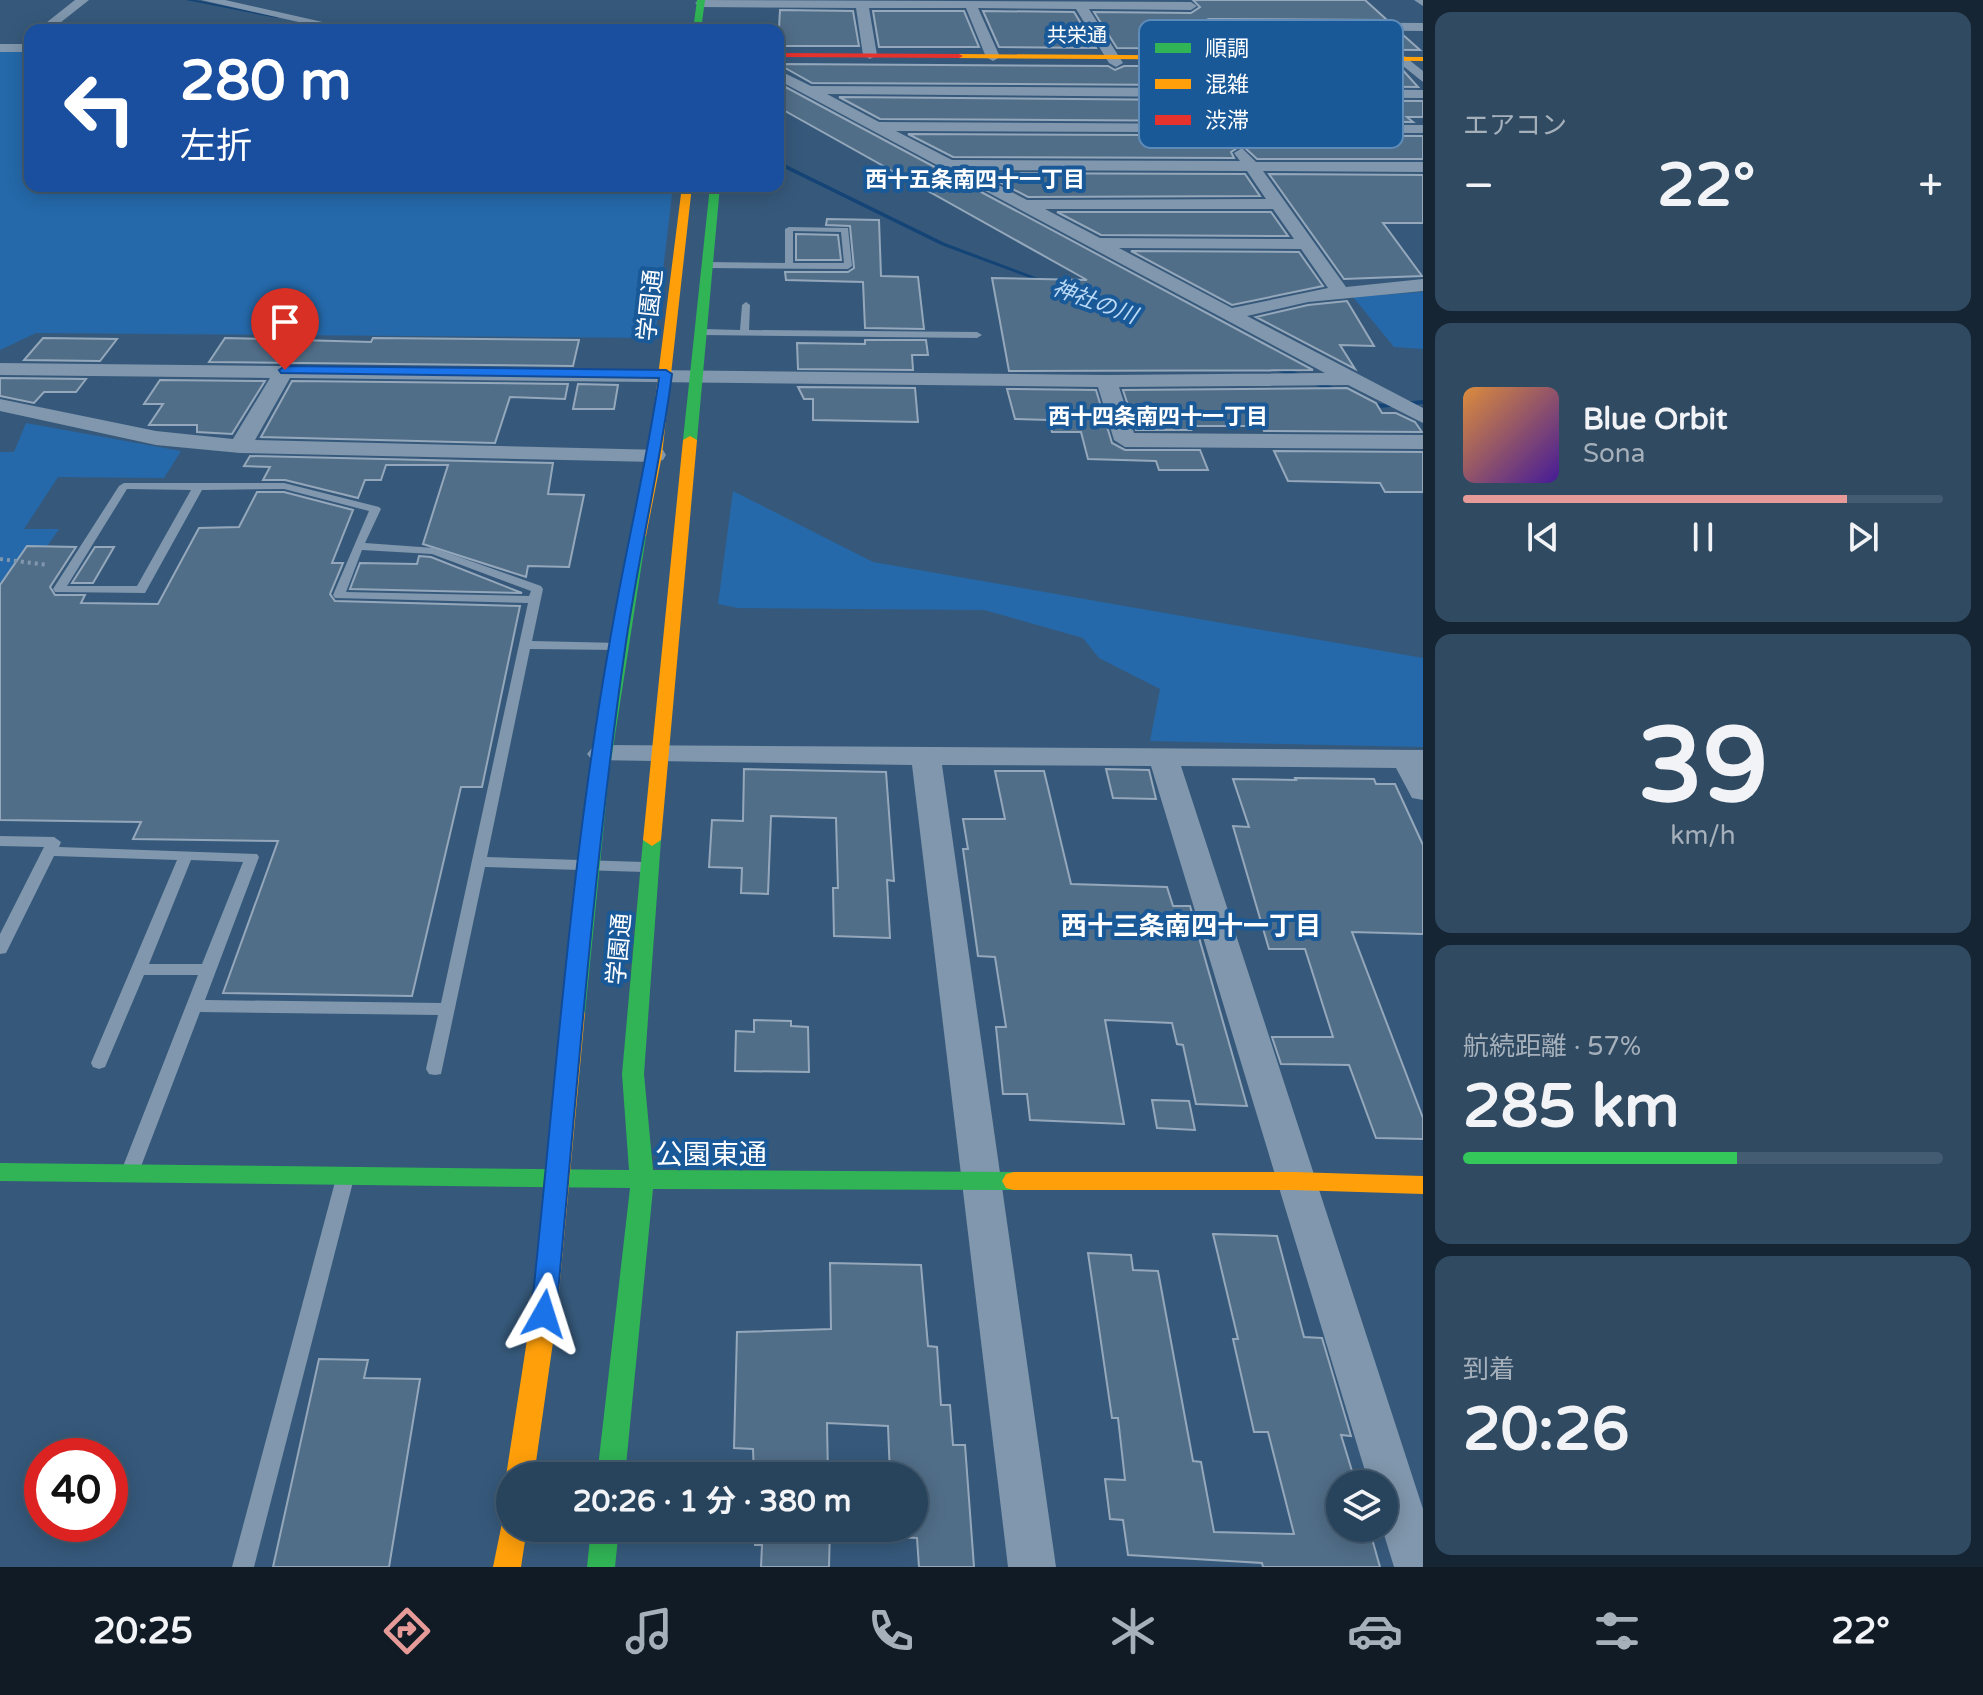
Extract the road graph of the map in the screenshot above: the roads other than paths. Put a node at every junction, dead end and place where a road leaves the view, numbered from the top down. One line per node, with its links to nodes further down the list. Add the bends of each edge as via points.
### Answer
1 (73, 0): 2 (street)
2 (83, 0): 3 (street); 14 (street)
3 (90, 0)
4 (207, 0): 15 (street)
5 (710, 2): 8 (street); 16 (street); 17 (street)
6 (923, 2): 8 (street); 9 (street)
7 (1189, 3): 10 (street); 12 (street)
8 (862, 4): 22 (street)
9 (970, 4): 10 (street); 23 (street)
10 (1080, 5): 27 (street)
11 (1318, 9): 13 (street)
12 (1204, 20)
13 (1330, 20)
14 (51, 24)
15 (323, 24)
16 (700, 24)
17 (715, 24)
18 (1403, 27): 19 (street)
19 (1423, 27)
20 (0, 48): 21 (street)
21 (24, 48)
22 (870, 55): 24 (street, 共栄通); 26 (street, 共栄通)
23 (993, 57): 26 (street, 共栄通); 27 (street, 共栄通)
24 (784, 58)
25 (784, 58): 26 (street, 共栄通)
26 (960, 59): 27 (street, 共栄通); 37 (street)
27 (1114, 60): 28 (street, 共栄通)
28 (1139, 60)
29 (1414, 62): 31 (street)
30 (784, 77): 32 (street)
31 (1423, 78)
32 (808, 90): 36 (street); 37 (street)
33 (1403, 94): 34 (street)
34 (1423, 94)
35 (1139, 103): 37 (street)
36 (872, 126): 37 (street); 42 (street)
37 (986, 127): 38 (street); 42 (street); 43 (street)
38 (1139, 127)
39 (1403, 129): 40 (street)
40 (1423, 129)
41 (1238, 148): 43 (street)
42 (951, 165): 47 (street)
43 (1251, 165): 44 (street); 48 (street)
44 (1422, 168)
45 (686, 192): 62 (street, 学園通)
46 (714, 192): 51 (street, 学園通)
47 (1027, 204): 48 (street); 49 (street)
48 (1279, 204): 50 (street)
49 (1098, 243): 50 (street); 56 (street)
50 (1309, 244): 54 (street)
51 (708, 265): 52 (lane); 57 (street, 学園通)
52 (789, 265): 52 (lane, via 789,229 845,230 848,266)
53 (1423, 285): 54 (street)
54 (1340, 292): 56 (street)
55 (746, 305): 58 (lane)
56 (1231, 314): 64 (street)
57 (703, 332): 58 (lane); 63 (street, 学園通)
58 (744, 332): 59 (lane)
59 (977, 335)
60 (0, 369): 61 (street)
61 (285, 370): 62 (street); 69 (street)
62 (666, 374): 63 (street); 70 (street, 学園通)
63 (698, 374): 65 (street); 77 (street, 学園通)
64 (1350, 379): 65 (street); 67 (street)
65 (1107, 381): 68 (street, via 1125,440)
66 (0, 405): 69 (street, via 156,438)
67 (1423, 417)
68 (1423, 442)
69 (240, 446): 70 (street)
70 (655, 455): 75 (street, 学園通)
71 (198, 487): 71 (lane, via 141,590 59,589 124,486); 72 (lane, via 284,486 375,509)
72 (358, 546): 73 (lane, via 434,551 537,589); 73 (lane, via 339,595)
73 (533, 600): 74 (lane)
74 (525, 645): 75 (lane); 85 (lane)
75 (617, 646): 76 (street, 学園通)
76 (602, 754): 77 (street); 86 (street, 学園通)
77 (659, 754): 78 (street); 87 (street, 学園通)
78 (926, 755): 79 (street); 99 (street)
79 (1163, 756): 80 (street); 100 (street)
80 (1414, 758): 81 (street)
81 (1423, 791)
82 (0, 841): 83 (lane, via 54,842)
83 (50, 851): 84 (lane); 88 (lane)
84 (186, 855): 89 (lane); 90 (lane, via 252,857)
85 (479, 862): 86 (lane); 92 (lane)
86 (588, 865): 87 (lane); 98 (street, 学園通)
87 (650, 867): 101 (street, 学園通, via 633,1074)
88 (0, 949)
89 (138, 969): 90 (lane); 93 (lane)
90 (208, 970): 91 (lane)
91 (194, 1006): 92 (lane); 96 (lane)
92 (447, 1009): 94 (lane)
93 (99, 1063)
94 (435, 1069)
95 (0, 1172): 96 (street, 公園東通)
96 (129, 1173): 97 (street, 公園東通)
97 (346, 1174): 98 (street, 公園東通); 107 (lane)
98 (557, 1179): 101 (street, 公園東通); 103 (street, 学園通)
99 (984, 1181): 100 (street, 公園東通); 101 (street, 公園東通); 110 (street)
100 (1294, 1181): 102 (street, 公園東通); 111 (street)
101 (642, 1182): 104 (street, 学園通)
102 (1423, 1185)
103 (522, 1462)
104 (612, 1462)
105 (511, 1542): 108 (street)
106 (604, 1542): 109 (street)
107 (243, 1567)
108 (507, 1567)
109 (601, 1567)
110 (1032, 1567)
111 (1418, 1567)

